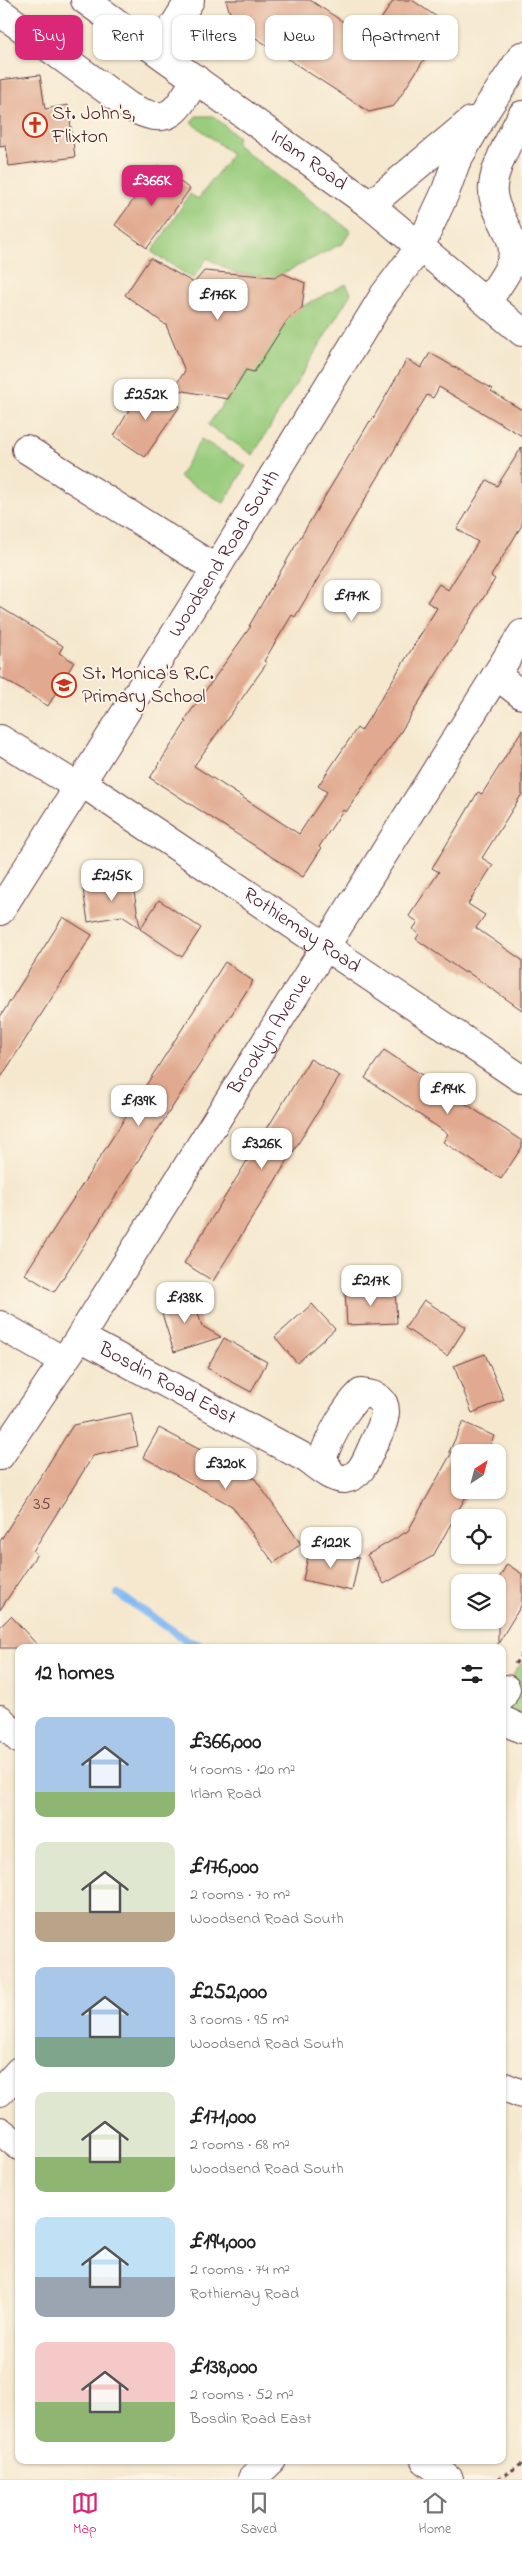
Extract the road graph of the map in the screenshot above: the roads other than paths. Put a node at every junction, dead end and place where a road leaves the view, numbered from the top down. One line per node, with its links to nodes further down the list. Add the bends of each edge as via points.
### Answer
1 (85, 0): 4 (street, Irlam Road)
2 (190, 0): 5 (street)
3 (0, 12): 8 (street, via 130,108 151,118 164,116 178,108)
4 (106, 15)
5 (162, 45)
6 (162, 54): 8 (street, Irlam Road)
7 (522, 56): 9 (street)
8 (196, 79): 11 (street, Irlam Road)
9 (488, 107): 11 (street, via 426,162); 12 (street, Woodsend Road South, via 456,162)
10 (522, 115): 13 (street, via 493,185 494,205 511,241 512,257)
11 (370, 205): 12 (street, Irlam Road)
12 (420, 247): 13 (street, Irlam Road); 16 (street, Woodsend Road South, via 384,295)
13 (487, 302): 14 (street, Irlam Road)
14 (522, 332)
15 (26, 449): 16 (street)
16 (216, 569): 21 (street, Woodsend Road South)
17 (522, 634): 18 (street, Brooklyn Avenue)
18 (496, 676): 19 (street); 23 (street, Brooklyn Avenue)
19 (522, 695)
20 (0, 739): 21 (street, Rothiemay Road)
21 (79, 784): 22 (street, Woodsend Road South); 23 (street, Rothiemay Road)
22 (0, 912)
23 (326, 947): 24 (street, Rothiemay Road); 26 (street, Brooklyn Avenue)
24 (522, 1079)
25 (0, 1325): 27 (street)
26 (80, 1337): 27 (street, Brooklyn Avenue); 29 (street, Bosdin Road East)
27 (64, 1361): 28 (street, Brooklyn Avenue)
28 (0, 1456)
29 (333, 1476)
30 (0, 1719): 33 (street)
31 (506, 1722): 32 (street)
32 (522, 1729)
33 (15, 1735)
34 (15, 2075): 36 (street)
35 (506, 2088): 37 (street)
36 (0, 2092)
37 (522, 2094)
38 (0, 2131): 39 (street)
39 (15, 2143)
40 (268, 2464): 42 (street)
41 (429, 2464): 43 (street)
42 (252, 2479)
43 (449, 2479)

